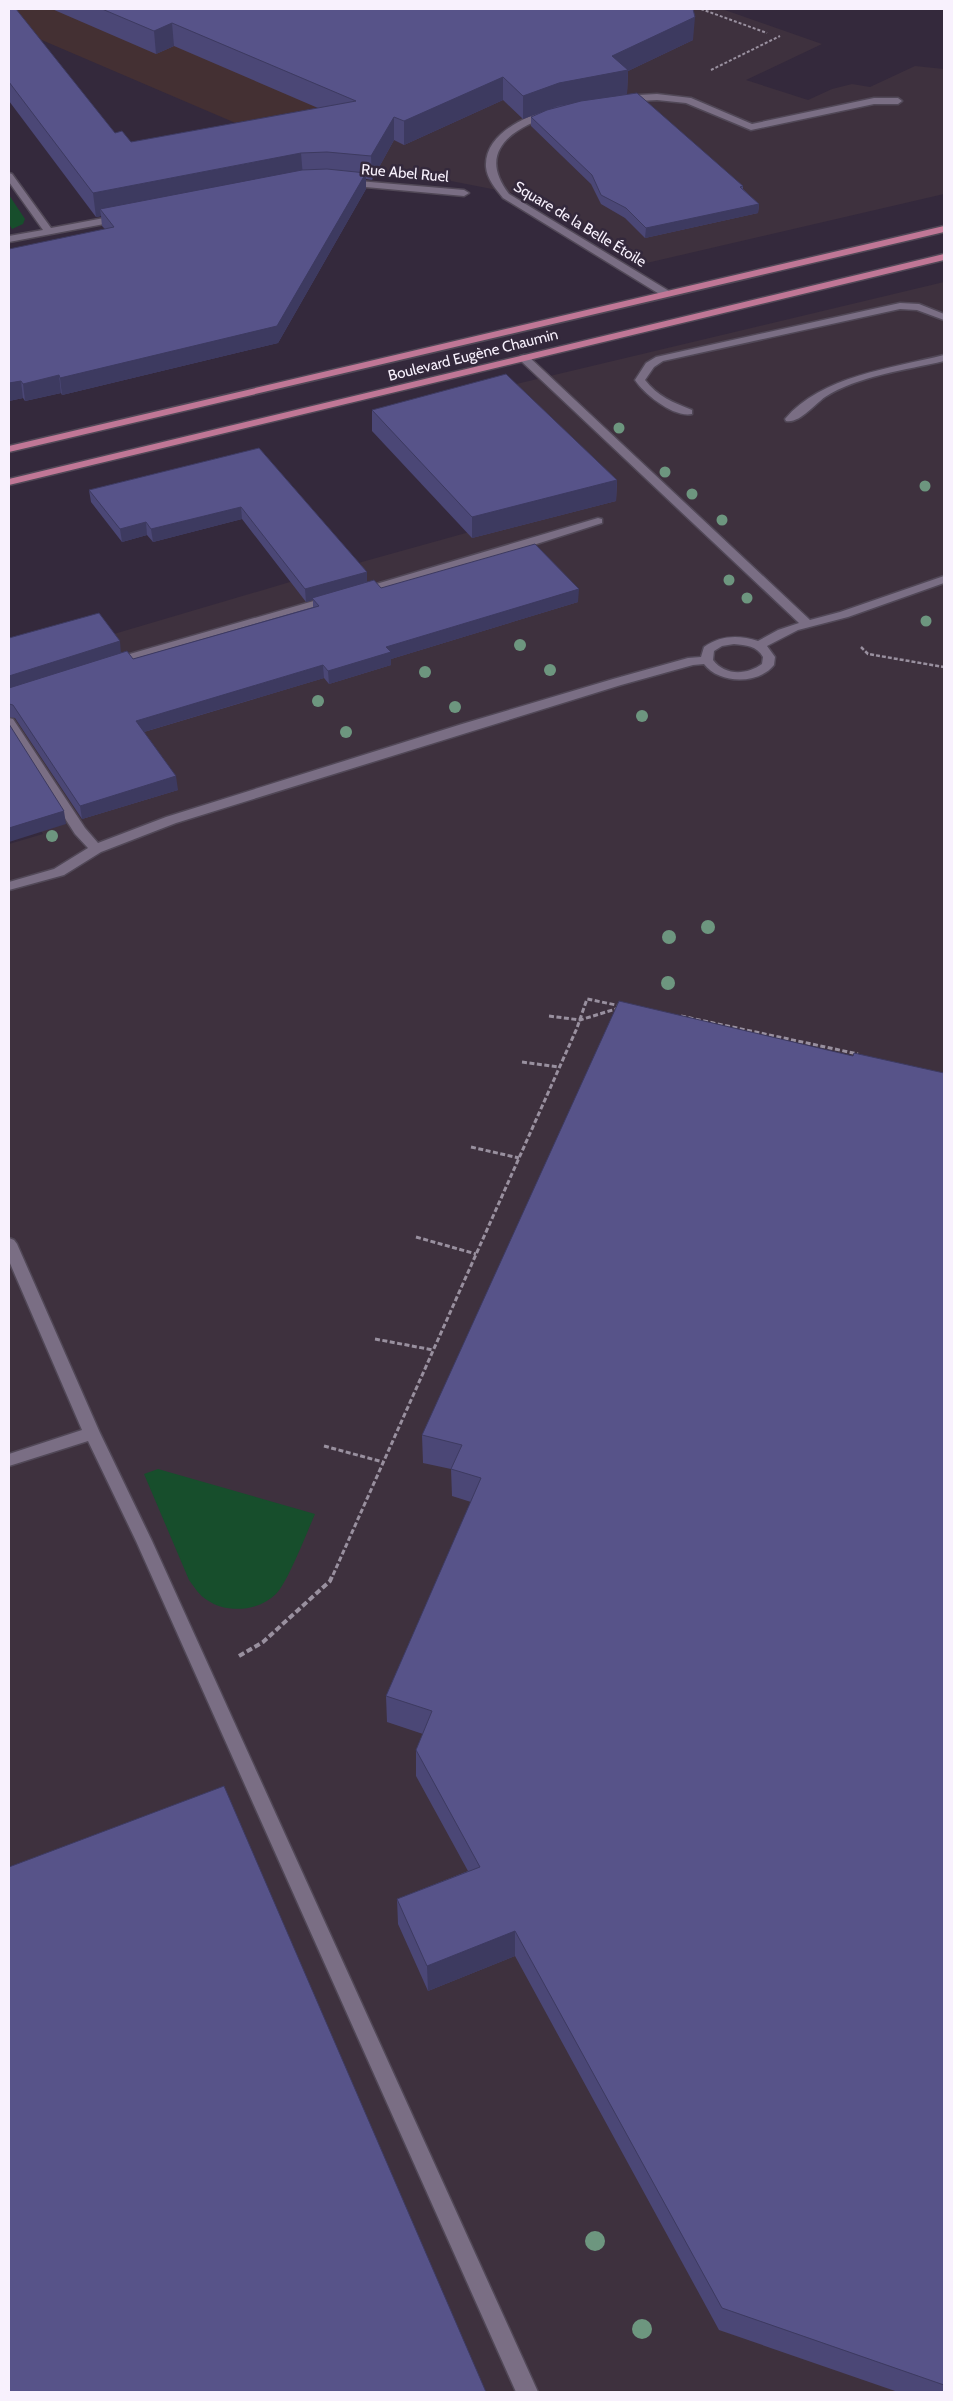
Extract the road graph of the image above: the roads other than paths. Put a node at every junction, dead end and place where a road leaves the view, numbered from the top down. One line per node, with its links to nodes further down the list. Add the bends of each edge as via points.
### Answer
1 (609, 100): 2 (street, via 656,97 688,100 751,127 874,101)
2 (898, 101)
3 (555, 111): 12 (street, Square de la Belle Étoile, via 520,125 495,146 489,170 497,188)
4 (9, 176): 9 (street)
5 (337, 182): 6 (street, Rue Abel Ruel)
6 (464, 193)
7 (129, 216): 9 (street)
8 (944, 229): 12 (main road, Boulevard Eugène Chaumin)
9 (49, 232): 10 (street)
10 (9, 239)
11 (944, 257): 14 (main road, Boulevard Eugène Chaumin)
12 (665, 293): 18 (main road, Boulevard Eugène Chaumin)
13 (944, 317): 16 (street, via 919,307 900,306 660,359 650,365 640,380 644,388 655,397)
14 (524, 358): 19 (main road, Boulevard Eugène Chaumin); 22 (street)
15 (944, 358): 17 (street, via 844,382 821,394)
16 (688, 412)
17 (790, 419)
18 (9, 449)
19 (9, 482)
20 (598, 521): 25 (street)
21 (944, 579): 22 (street, via 856,611)
22 (806, 623): 23 (street, via 772,636)
23 (760, 646): 24 (street, via 744,641 725,641 708,650); 24 (street, via 769,661 764,669 753,674 737,676 721,672)
24 (707, 660): 27 (street, via 617,682 466,727 171,820)
25 (104, 666)
26 (9, 722): 27 (street, via 80,831)
27 (96, 849): 28 (street, via 59,872)
28 (9, 886)
29 (9, 1244): 30 (street)
30 (92, 1433): 31 (street); 32 (street, via 114,1474)
31 (9, 1460)
32 (527, 2392)

